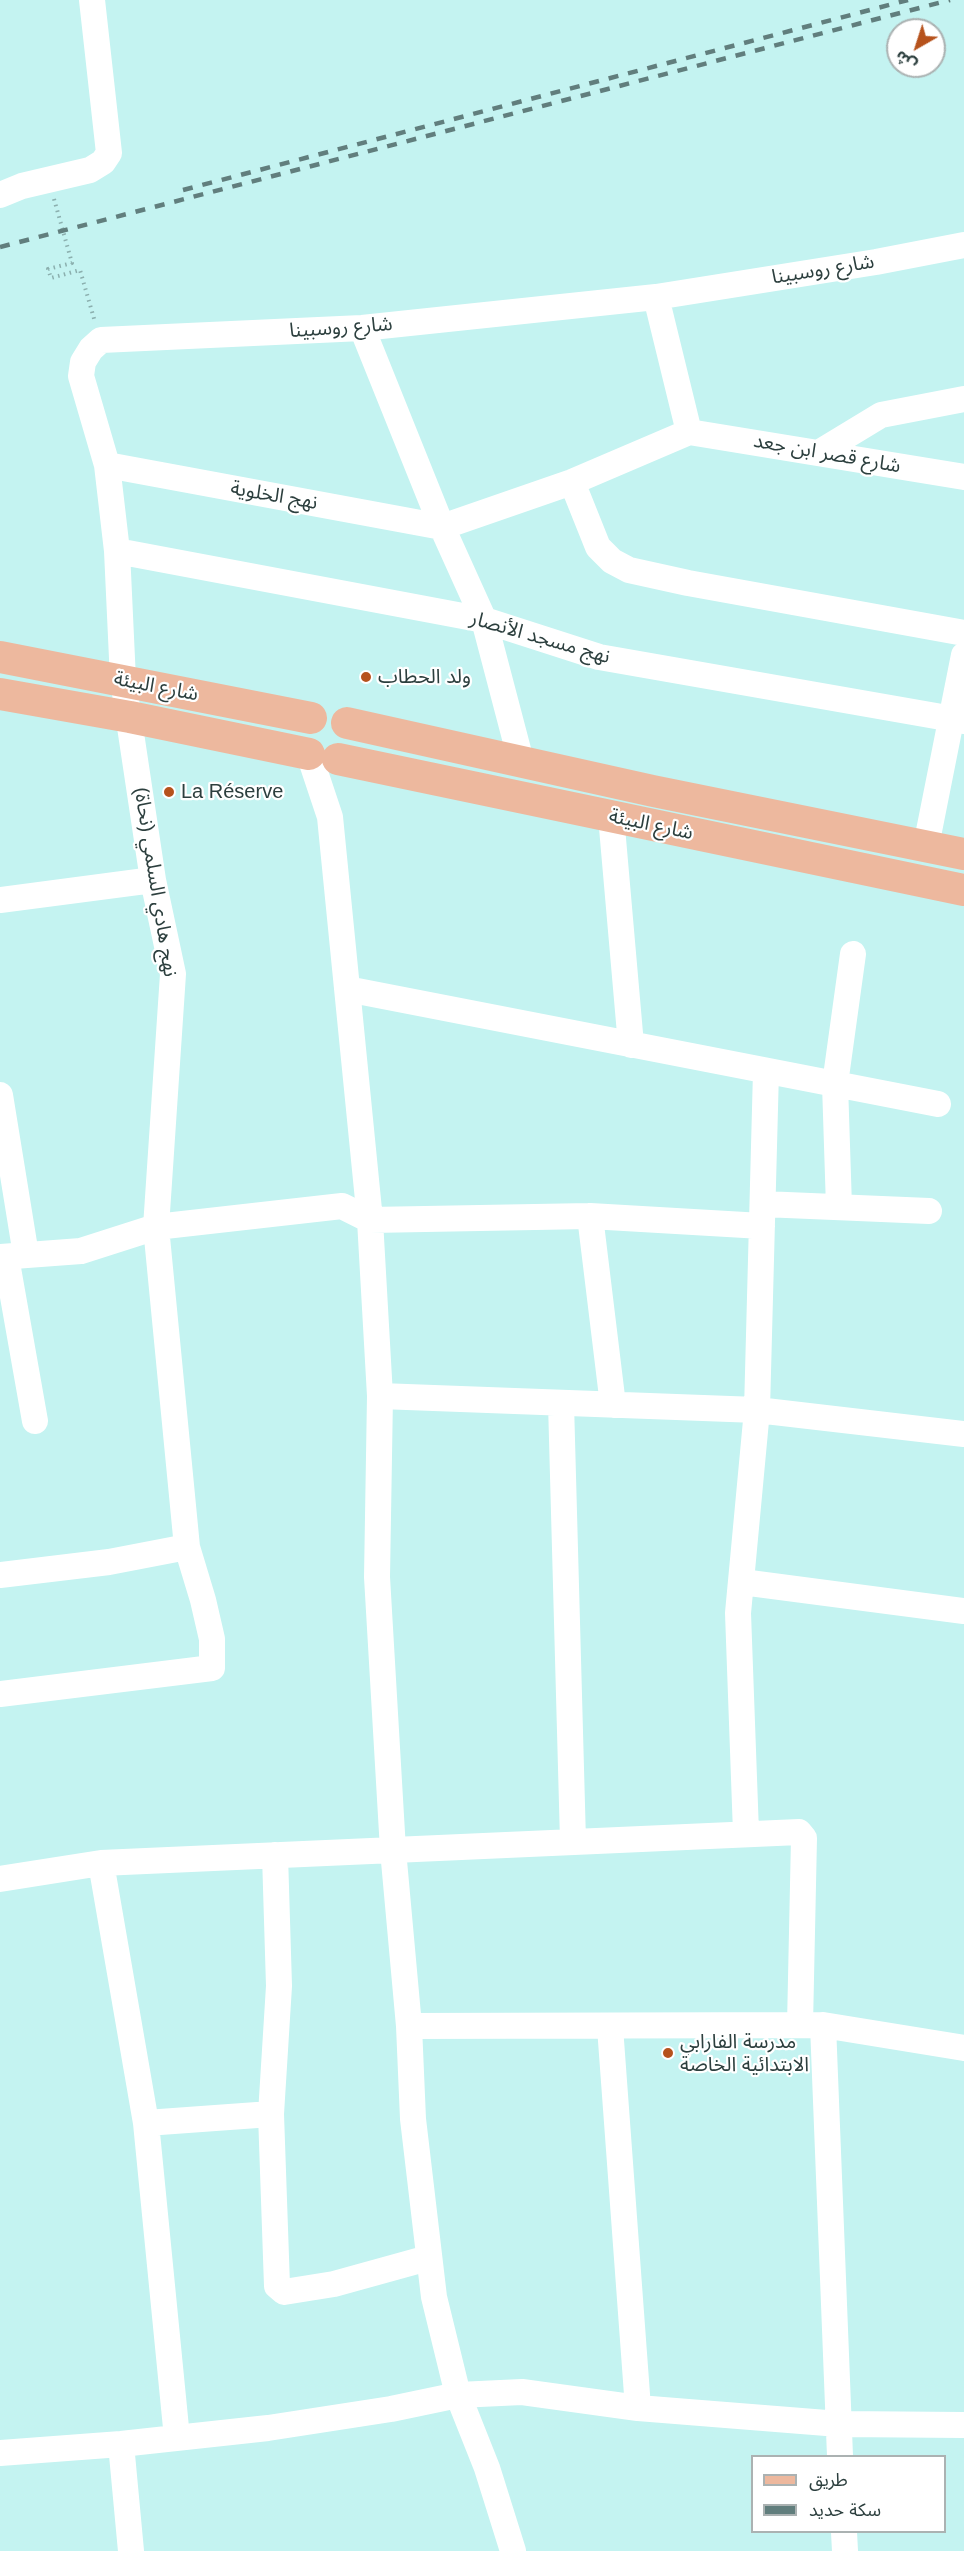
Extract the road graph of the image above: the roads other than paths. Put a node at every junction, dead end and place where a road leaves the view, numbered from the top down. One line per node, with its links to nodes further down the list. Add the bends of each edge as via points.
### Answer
1 (92, 0): 2 (street, via 109,153 90,170)
2 (0, 195)
3 (964, 245): 4 (street, شارع روسبينا)
4 (656, 297): 5 (street, شارع روسبينا); 7 (street)
5 (362, 328): 9 (street, شارع روسبينا, via 101,340 83,362 81,376); 12 (street)
6 (964, 399): 8 (street, via 881,415)
7 (689, 432): 8 (street, شارع قصر ابن جعد); 11 (street)
8 (820, 453): 10 (street, شارع قصر ابن جعد)
9 (107, 465): 12 (street, نهج الخلوية); 13 (street)
10 (964, 477)
11 (572, 482): 12 (street); 15 (street, via 598,547 628,570)
12 (442, 527): 14 (street)
13 (117, 551): 14 (street, نهج مسجد الأنصار); 18 (street)
14 (484, 620): 22 (street, نهج مسجد الأنصار, via 599,657); 25 (street)
15 (964, 633)
16 (964, 655): 22 (street)
17 (0, 657): 18 (main road, شارع البيئة)
18 (123, 680): 20 (street); 21 (main road, شارع البيئة)
19 (0, 694): 20 (main road, شارع البيئة)
20 (130, 717): 24 (main road, شارع البيئة); 29 (street, نهج هادي السلمي (نحاة))
21 (311, 718): 23 (main road, شارع البيئة, via 334,713); 24 (main road, via 303,731 304,747)
22 (957, 720): 27 (street)
23 (347, 723): 24 (main road, via 351,730 350,747); 25 (main road, شارع البيئة)
24 (324, 756): 26 (main road, شارع البيئة); 33 (street)
25 (521, 761): 27 (main road, شارع البيئة)
26 (611, 816): 30 (main road, شارع البيئة); 34 (street)
27 (926, 846): 28 (main road, شارع البيئة)
28 (964, 854)
29 (153, 880): 31 (street); 44 (street, نهج هادي السلمي (نحاة), via 173,974)
30 (964, 890)
31 (0, 900)
32 (854, 954): 36 (street)
33 (347, 989): 34 (street); 43 (street)
34 (631, 1045): 35 (street)
35 (766, 1071): 36 (street); 41 (street)
36 (835, 1084): 38 (street); 39 (street)
37 (0, 1095): 45 (street)
38 (938, 1104)
39 (839, 1208): 40 (street); 41 (street)
40 (929, 1211)
41 (762, 1215): 42 (street); 49 (street)
42 (590, 1216): 43 (street); 48 (street)
43 (370, 1220): 44 (street, via 342,1206); 46 (street)
44 (156, 1227): 45 (street, via 81,1251); 52 (street, نهج هادي السلمي (نحاة))
45 (11, 1256): 50 (street)
46 (380, 1396): 47 (street); 59 (street, via 377,1577)
47 (561, 1403): 48 (street); 58 (street)
48 (613, 1405): 49 (street)
49 (757, 1410): 51 (street); 54 (street)
50 (35, 1422)
51 (964, 1434)
52 (188, 1547): 53 (street, via 109,1562); 56 (street, نهج هادي السلمي (نحاة), via 210,1629 212,1668)
53 (0, 1575)
54 (742, 1582): 55 (street); 57 (street, via 738,1613)
55 (964, 1611)
56 (0, 1694)
57 (746, 1833): 58 (street); 63 (street, via 793,1831 804,1838)
58 (573, 1841): 59 (street)
59 (393, 1850): 60 (street); 64 (street)
60 (275, 1855): 61 (street); 67 (street, via 279,1986)
61 (101, 1863): 62 (street); 68 (street)
62 (0, 1879)
63 (812, 2025): 65 (street); 66 (street); 72 (street)
64 (409, 2026): 65 (street); 69 (street, via 413,2119)
65 (610, 2027): 71 (street)
66 (964, 2048)
67 (271, 2114): 68 (street); 69 (street, via 280,2289 284,2292 334,2284)
68 (146, 2122): 74 (street)
69 (428, 2258): 70 (street)
70 (458, 2395): 71 (street, via 522,2392); 74 (street, via 268,2428); 80 (street, via 487,2468)
71 (638, 2408): 72 (street)
72 (839, 2424): 73 (street); 77 (street)
73 (964, 2425)
74 (177, 2438): 75 (street)
75 (121, 2444): 76 (street); 79 (street)
76 (0, 2453)
77 (840, 2455)
78 (844, 2533): 81 (street)
79 (131, 2551)
80 (513, 2551)
81 (845, 2551)

